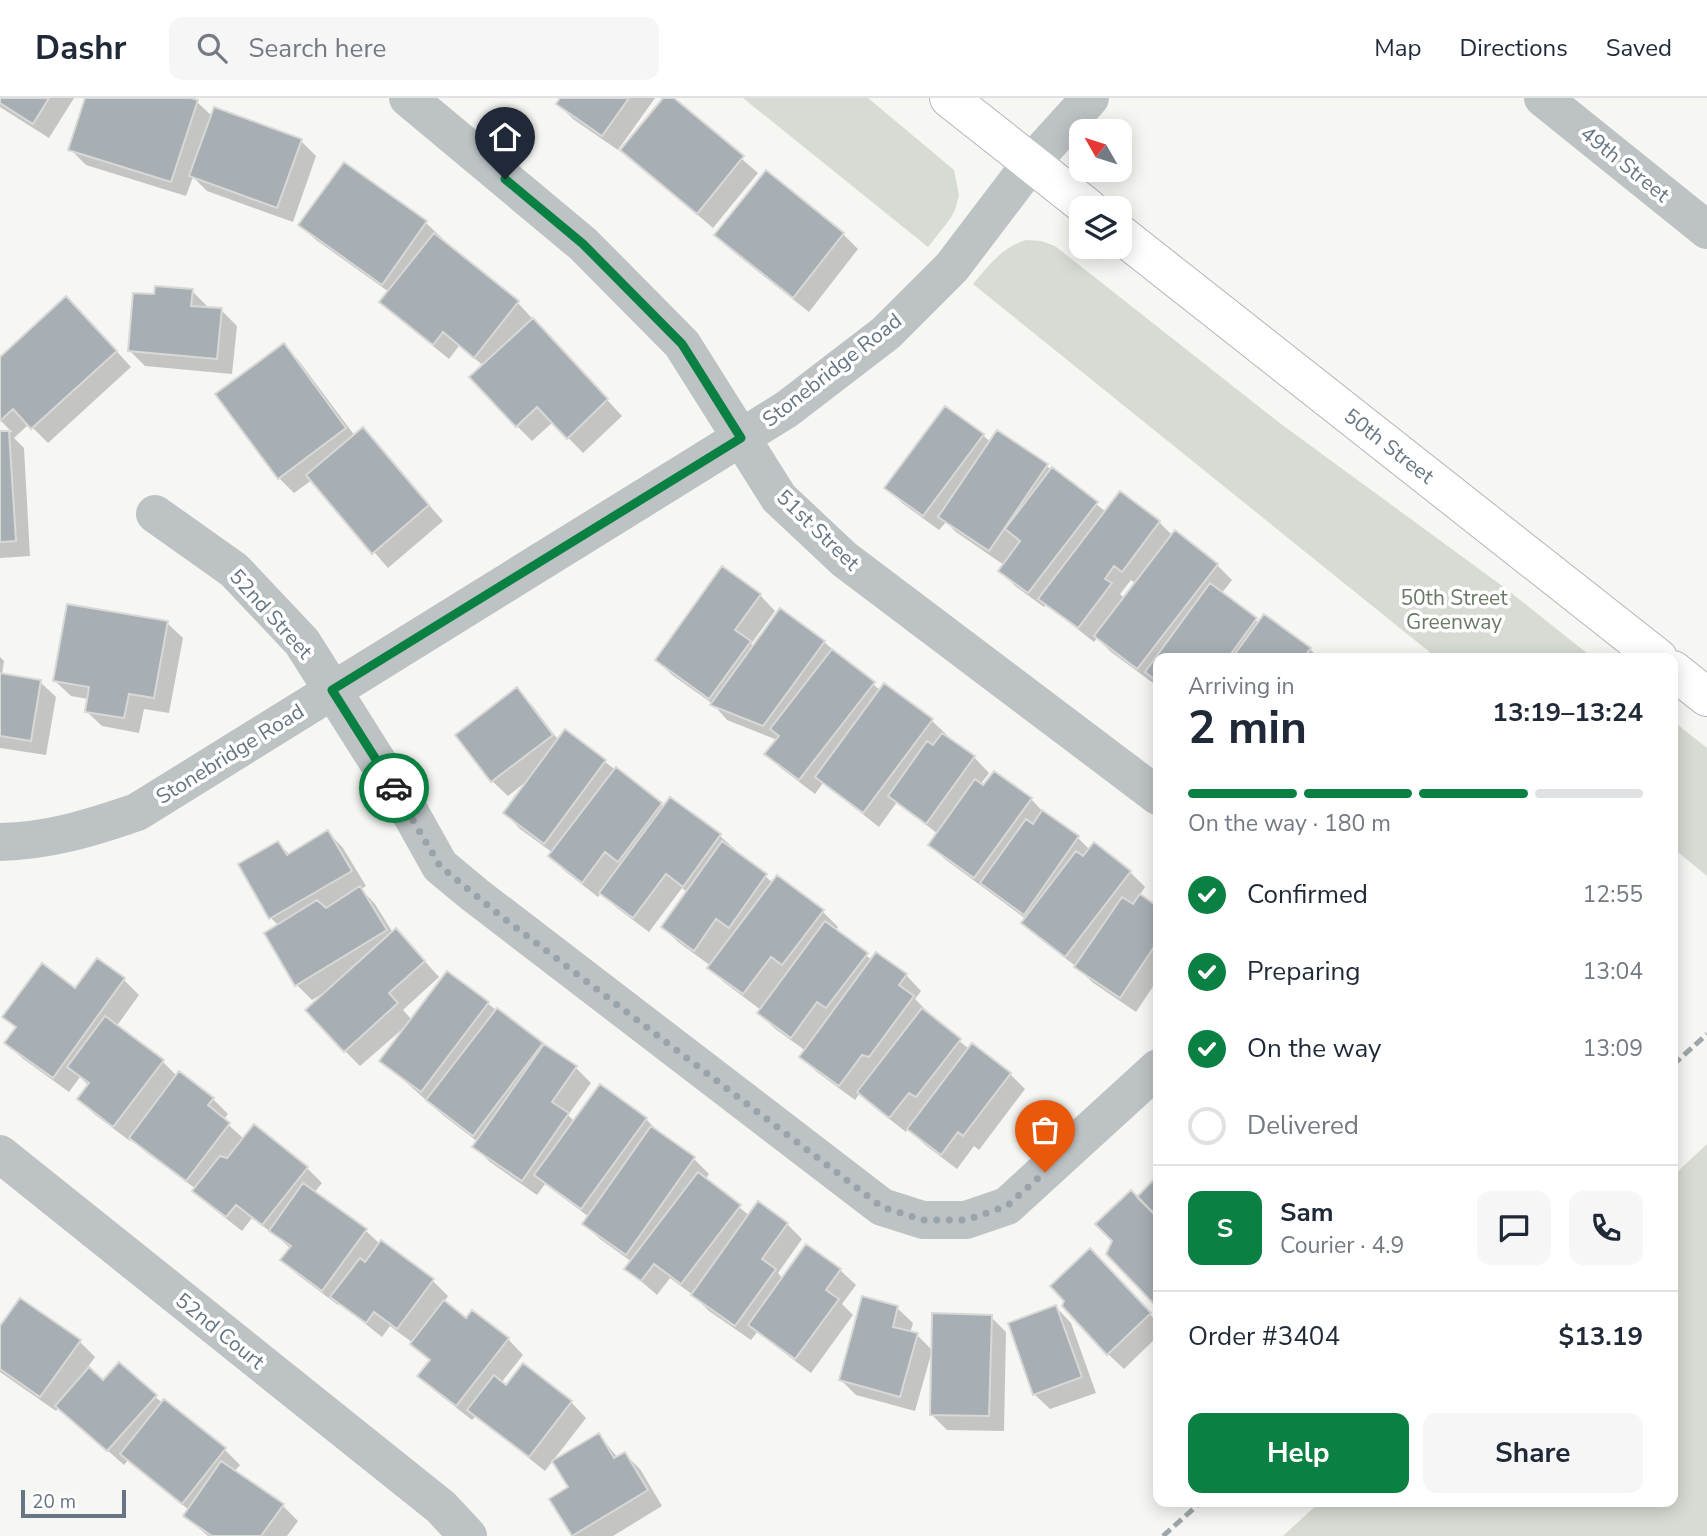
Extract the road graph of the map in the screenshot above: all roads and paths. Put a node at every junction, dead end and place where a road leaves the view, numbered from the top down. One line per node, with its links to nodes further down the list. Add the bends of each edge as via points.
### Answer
1 (408, 98): 9 (street, 51st Street, via 583,244 673,334)
2 (949, 98): 5 (main road)
3 (1090, 98): 5 (street, Stonebridge Road)
4 (1543, 98): 7 (street, 49th Street)
5 (1031, 163): 6 (main road); 9 (street, Stonebridge Road, via 952,267 886,333)
6 (1073, 196)
7 (1707, 230)
8 (1132, 243): 11 (main road, 50th Street)
9 (741, 438): 13 (street, Stonebridge Road); 15 (street, 51st Street, via 779,498 844,559)
10 (155, 514): 13 (street, 52nd Street, via 234,570 302,642)
11 (1652, 653)
12 (1678, 674): 14 (main road)
13 (332, 690): 16 (street, Stonebridge Road, via 136,812 65,835); 17 (street, 52nd Street, via 440,866 882,1207 923,1220 966,1220 1007,1206)
14 (1707, 697)
15 (1153, 792)
16 (0, 842)
17 (1153, 1073)
18 (0, 1154): 19 (street, 52nd Court, via 441,1507)
19 (468, 1536)

